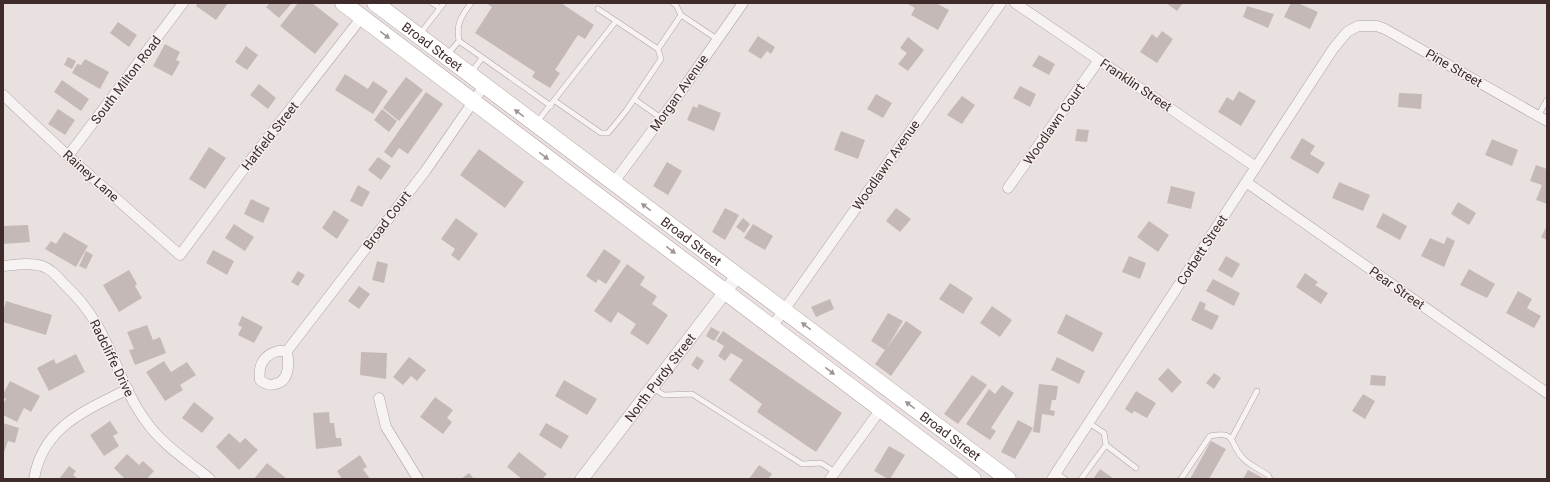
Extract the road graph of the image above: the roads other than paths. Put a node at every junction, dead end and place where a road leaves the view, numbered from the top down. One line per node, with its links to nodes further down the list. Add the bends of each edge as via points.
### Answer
1 (183, 3): 35 (street, South Milton Road)
2 (343, 3): 14 (main road, Broad Street)
3 (432, 3): 11 (lane)
4 (444, 3): 11 (lane)
5 (471, 3): 19 (lane, via 459,20)
6 (673, 3): 13 (lane)
7 (742, 3): 18 (street, Morgan Avenue)
8 (1001, 3): 44 (street, Woodlawn Avenue)
9 (1015, 3): 23 (street, Franklin Street)
10 (381, 5): 17 (main road, Broad Street)
11 (440, 8): 17 (lane)
12 (598, 9): 15 (lane)
13 (681, 15): 18 (lane); 20 (lane)
14 (362, 17): 30 (main road, Broad Street, one-way to 30); 40 (street, Hatfield Street)
15 (616, 21): 20 (lane); 29 (lane)
16 (1358, 26): 33 (street, Pine Street, via 1377,26 1385,29); 36 (street, Corbett Street, via 1348,32 1333,49)
17 (418, 37): 21 (main road, Broad Street)
18 (717, 39): 32 (street, Morgan Avenue)
19 (459, 41): 21 (lane); 22 (lane)
20 (658, 49): 27 (lane, via 661,59)
21 (445, 57): 24 (main road, Broad Street)
22 (482, 58): 24 (lane); 31 (lane)
23 (1099, 60): 36 (street, Franklin Street); 39 (street, Woodlawn Court)
24 (470, 76): 25 (main road, Broad Street)
25 (484, 86): 30 (street, Broad Court); 34 (main road, Broad Street, one-way to 25)
26 (3, 95): 35 (street, Rainey Lane)
27 (634, 99): 29 (lane, via 608,133 601,133); 32 (lane)
28 (1547, 100): 33 (lane)
29 (555, 101): 31 (lane)
30 (473, 102): 43 (main road, Broad Street, one-way to 43); 46 (street, Broad Court, via 426,170)
31 (551, 106): 34 (lane)
32 (661, 118): 37 (street, Morgan Avenue)
33 (1543, 118)
34 (536, 125): 37 (main road, Broad Street)
35 (68, 156): 40 (street, Rainey Lane)
36 (1256, 166): 38 (street, Corbett Street)
37 (614, 182): 42 (main road, Broad Street, one-way to 37)
38 (1246, 182): 50 (street, Pear Street); 53 (street, Corbett Street)
39 (1008, 188)
40 (180, 255)
41 (3, 266): 48 (street, Radcliffe Drive, via 33,264 52,271 81,300 98,325)
42 (738, 275): 43 (street, North Purdy Street); 44 (main road, Broad Street)
43 (725, 291): 45 (main road, Broad Street); 47 (street, North Purdy Street)
44 (784, 310): 45 (street, Woodlawn Avenue); 64 (main road, Broad Street, one-way to 44)
45 (772, 326): 52 (main road, Broad Street, one-way to 52)
46 (287, 351)
47 (652, 387): 57 (lane, via 664,395 692,394 802,464 821,463); 62 (street, North Purdy Street)
48 (128, 389): 59 (street, via 74,418 61,428 40,458); 60 (street, Radcliffe Drive, via 136,407 156,433)
49 (1257, 391): 54 (lane)
50 (1547, 394)
51 (379, 398): 61 (street, via 386,427)
52 (881, 410): 57 (street); 63 (main road, Broad Street)
53 (1089, 422): 55 (lane, via 1104,433); 58 (street, Corbett Street)
54 (1232, 438): 67 (lane, via 1222,434 1210,436); 68 (lane, via 1242,458)
55 (1106, 446): 56 (lane); 66 (lane)
56 (1136, 468)
57 (833, 475)
58 (1054, 476): 65 (lane)
59 (34, 479)
60 (210, 479)
61 (418, 479)
62 (582, 479)
63 (973, 479)
64 (1008, 479)
65 (1065, 479)
66 (1082, 479)
67 (1181, 479)
68 (1270, 479)

